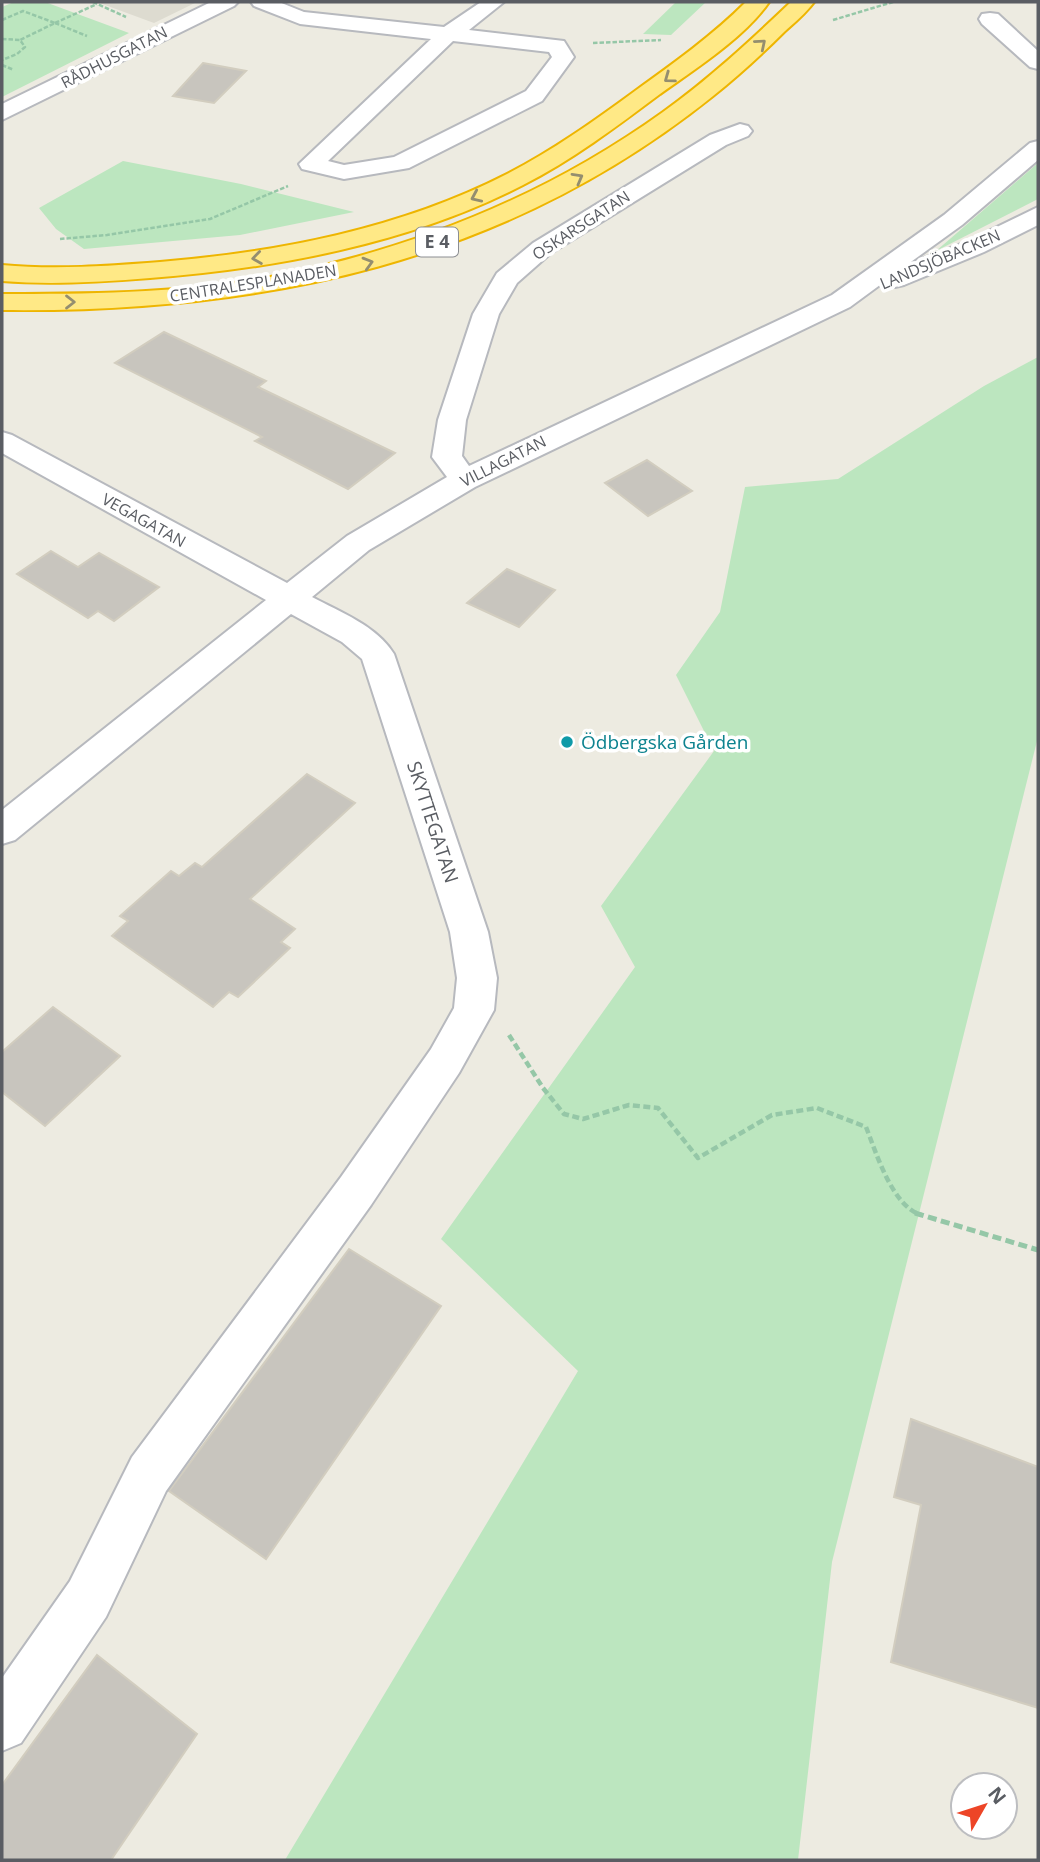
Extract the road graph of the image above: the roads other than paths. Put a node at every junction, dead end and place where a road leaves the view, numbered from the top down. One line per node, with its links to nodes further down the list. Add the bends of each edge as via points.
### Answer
1 (227, 2): 9 (street, RÅDHUSGATAN)
2 (261, 2): 7 (street, via 300,18)
3 (494, 2): 7 (street)
4 (758, 2): 13 (highway, CENTRALESPLANADEN / E 4, one-way to 13, via 735,26 604,124 514,180 457,205 332,243 190,268)
5 (803, 2): 15 (highway, CENTRALESPLANADEN / E 4, one-way to 5, via 91,302 281,283 352,268 487,224 539,199 639,139 753,51)
6 (990, 19): 8 (street)
7 (446, 36): 7 (street, via 311,164 344,172 400,163 534,96 563,57 556,46)
8 (1038, 62)
9 (2, 113)
10 (740, 131): 17 (street, OSKARSGATAN, via 542,248 506,279 486,314 452,420 447,457)
11 (1038, 148): 14 (street, VILLAGATAN, via 953,220)
12 (1038, 215): 14 (street, LANDSJÖBACKEN, via 975,247)
13 (2, 273)
14 (841, 301): 17 (street, VILLAGATAN)
15 (2, 302)
16 (2, 442): 18 (street, VEGAGATAN)
17 (464, 480): 18 (street, VILLAGATAN, via 358,542)
18 (286, 599): 19 (street, VILLAGATAN); 20 (street, SKYTTEGATAN, via 354,634 381,662 469,932 477,978 474,1010 356,1191 149,1474 88,1599)
19 (2, 830)
20 (2, 1724)

